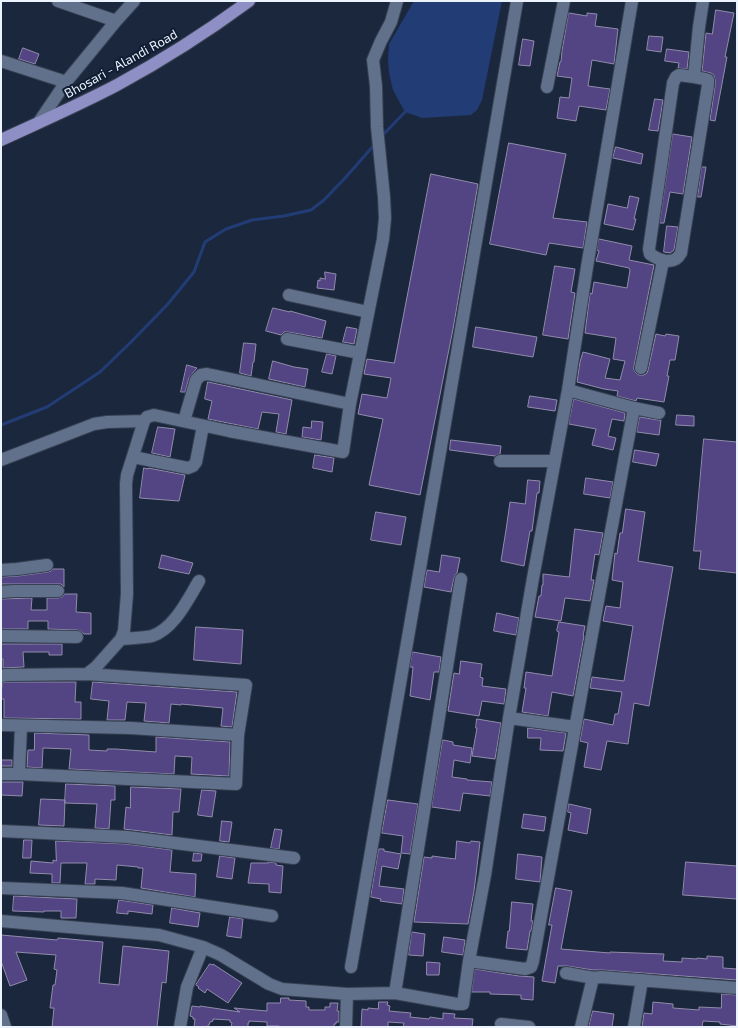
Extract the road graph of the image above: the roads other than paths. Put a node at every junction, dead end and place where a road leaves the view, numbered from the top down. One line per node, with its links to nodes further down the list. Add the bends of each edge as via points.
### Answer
1 (58, 1): 9 (street)
2 (134, 1): 9 (street)
3 (249, 1): 14 (main road, Bhosari - Alandi Road, via 181,48 117,85)
4 (398, 1): 18 (street, via 373,60 386,218)
5 (517, 1): 60 (street)
6 (564, 1): 13 (street)
7 (632, 1): 22 (street)
8 (703, 1): 11 (street)
9 (116, 21): 12 (street)
10 (1, 61): 12 (street)
11 (694, 77): 16 (street, via 708,82 681,253 678,258); 16 (street, via 679,75 673,83 649,249 650,254)
12 (66, 82): 14 (street)
13 (547, 87)
14 (39, 122): 15 (main road, Bhosari - Alandi Road)
15 (1, 140)
16 (663, 261): 21 (street)
17 (288, 295): 18 (street)
18 (368, 312): 20 (street)
19 (287, 339): 20 (street)
20 (360, 353): 23 (street)
21 (641, 368)
22 (568, 390): 24 (street); 32 (street)
23 (350, 404): 27 (street, via 207,374 196,380); 28 (street, via 343,452)
24 (634, 408): 25 (street); 49 (street)
25 (659, 413)
26 (144, 421): 27 (street, via 154,415); 29 (street); 30 (street, via 94,424)
27 (184, 421): 28 (street)
28 (203, 426): 29 (street, via 193,466 188,468)
29 (133, 457): 43 (street, via 126,484 127,594)
30 (1, 460)
31 (500, 461): 32 (street)
32 (555, 461): 46 (street)
33 (47, 565): 35 (street)
34 (1, 570): 35 (street)
35 (17, 570): 38 (street)
36 (461, 579): 65 (street)
37 (200, 581): 43 (street, via 179,614 164,629 152,636)
38 (19, 591): 39 (street); 40 (street)
39 (58, 591)
40 (1, 592)
41 (1, 636): 42 (street)
42 (77, 637)
43 (121, 639): 44 (street)
44 (87, 674): 45 (street); 50 (street, via 246,685)
45 (1, 676)
46 (509, 718): 49 (street); 59 (street)
47 (1, 725): 48 (street)
48 (21, 726): 50 (street, via 131,728); 52 (street)
49 (575, 727): 59 (street, via 531,967 525,969)
50 (238, 734): 52 (street, via 236,784)
51 (1, 774): 52 (street)
52 (19, 774)
53 (1, 831): 54 (street, via 127,837)
54 (294, 858)
55 (1, 888): 56 (street, via 122,893)
56 (272, 916)
57 (1, 921): 58 (street, via 159,935)
58 (203, 947): 66 (street, via 282,989); 72 (street, via 187,987)
59 (469, 961): 65 (street, via 463,1004)
60 (351, 967)
61 (566, 973): 62 (street)
62 (594, 978): 63 (street); 75 (street)
63 (642, 980): 64 (street); 76 (street)
64 (737, 988)
65 (395, 993): 67 (street)
66 (347, 994): 67 (street); 73 (street)
67 (363, 994): 68 (street, via 367,1000 395,1000)
68 (420, 1004)
69 (1, 1015): 71 (street)
70 (501, 1024): 74 (street)
71 (5, 1027)
72 (180, 1027)
73 (346, 1027)
74 (529, 1027)
75 (581, 1027)
76 (634, 1027)

